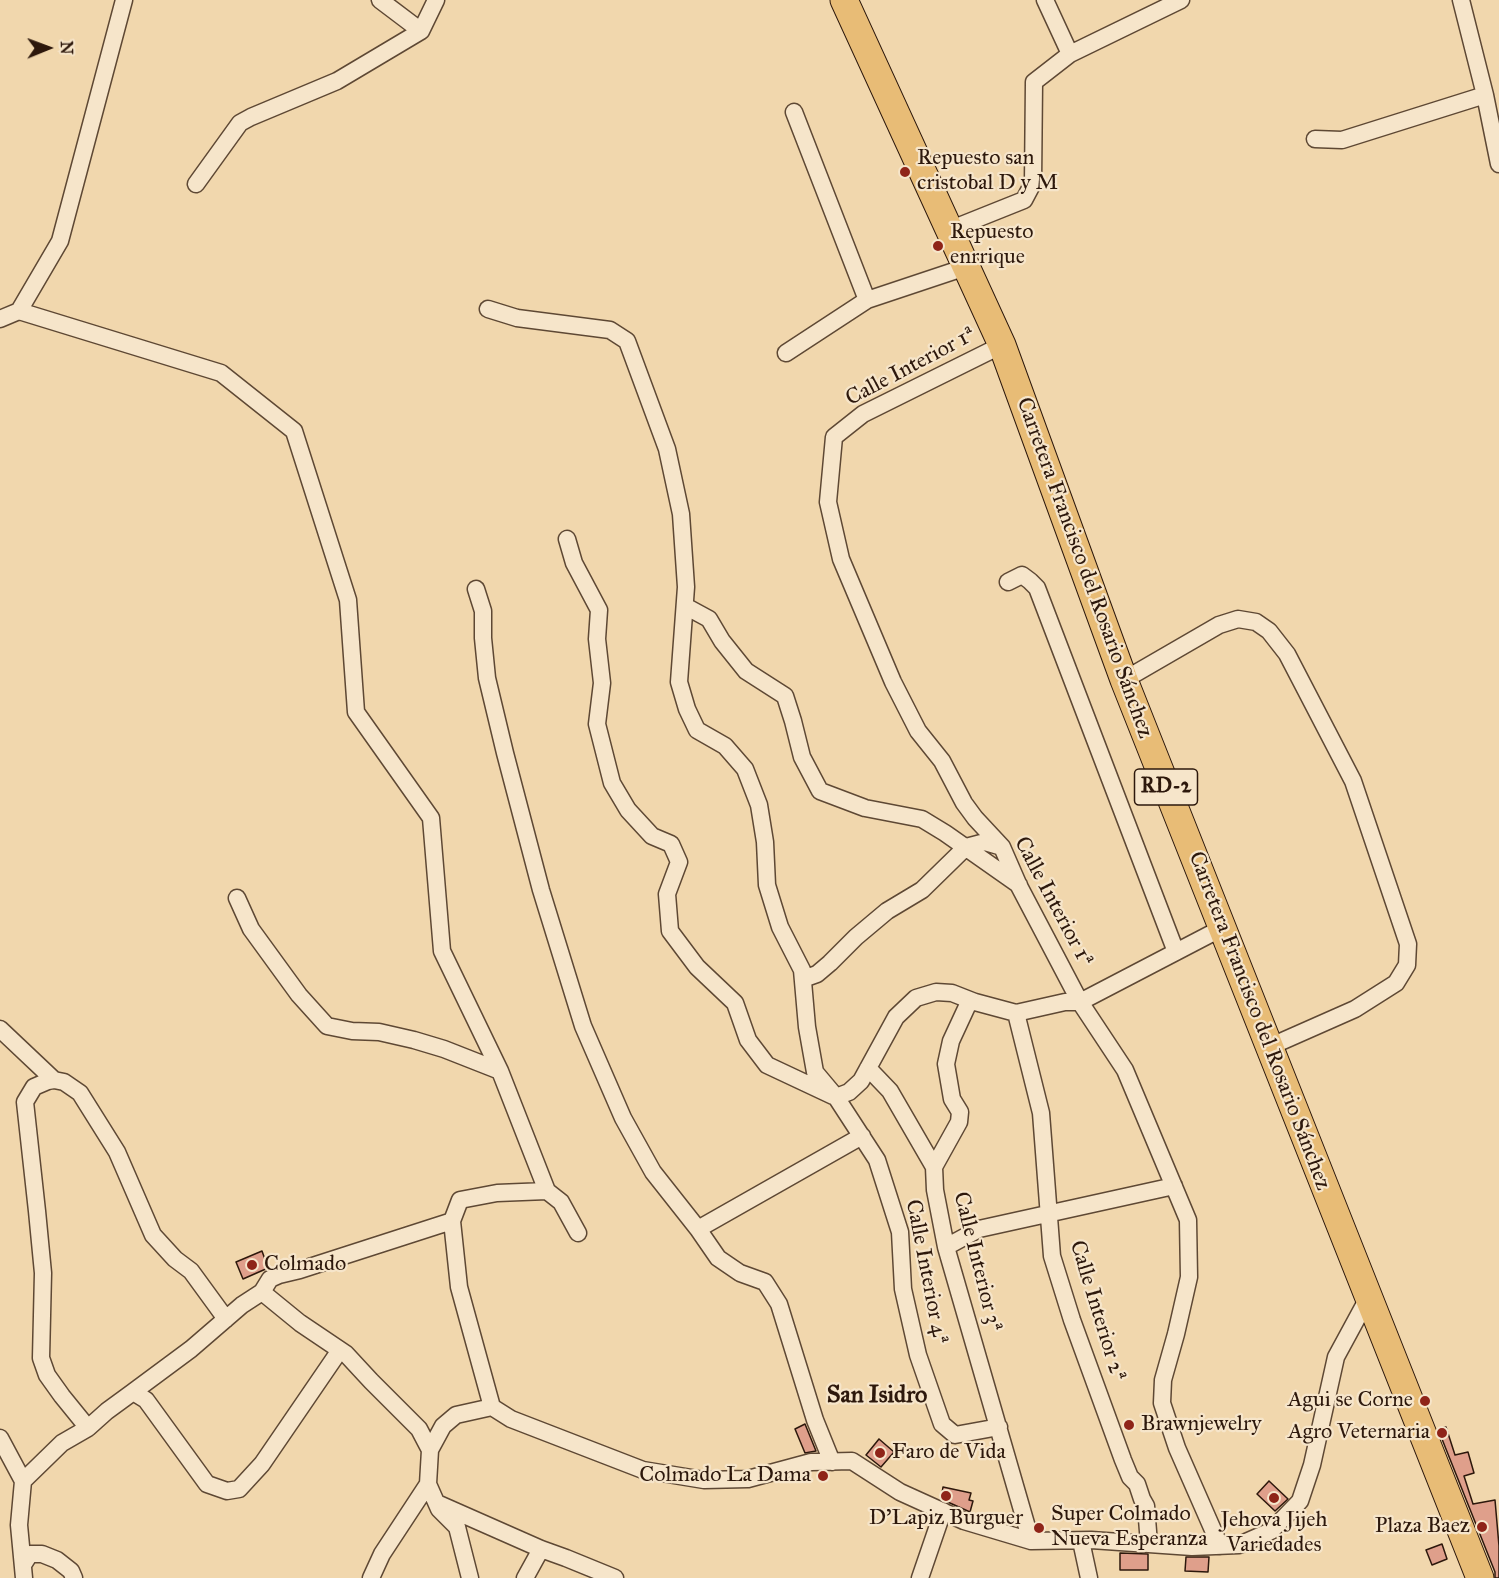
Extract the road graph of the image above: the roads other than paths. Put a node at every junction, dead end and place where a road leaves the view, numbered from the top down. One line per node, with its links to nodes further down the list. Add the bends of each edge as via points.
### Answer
1 (124, 0): 19 (street, via 60,241)
2 (380, 0): 8 (street)
3 (436, 0): 8 (street)
4 (844, 0): 15 (main road, Carretera Francisco del Rosario Sánchez / RD-2)
5 (1045, 0): 9 (street)
6 (1181, 0): 9 (street)
7 (1461, 0): 10 (street)
8 (421, 31): 14 (street, via 337,81 240,123)
9 (1070, 54): 15 (street, via 1035,82 1034,183 1024,200)
10 (1485, 94): 12 (street, via 1342,140); 13 (street)
11 (794, 112): 17 (street)
12 (1315, 139)
13 (1499, 164)
14 (196, 184)
15 (949, 230): 16 (main road, Carretera Francisco del Rosario Sánchez / RD-2)
16 (966, 267): 17 (street); 21 (main road, Carretera Francisco del Rosario Sánchez / RD-2)
17 (867, 300): 22 (street)
18 (488, 309): 26 (street, Calle Interior 4ª, via 517,318 610,330 627,340 667,449 681,514)
19 (19, 310): 20 (street); 41 (street, via 221,373 294,431 348,600 356,712 431,818 442,951)
20 (0, 320)
21 (1002, 345): 27 (main road, Carretera Francisco del Rosario Sánchez / RD-2); 28 (street, Calle Interior 1ª, via 863,414 834,436 828,502 841,559 918,731 942,761 975,818)
22 (786, 353)
23 (567, 539): 43 (street, via 574,563 598,610 602,683 597,724 612,783 627,810 652,836 671,844 679,862 667,894 670,931 697,967 735,1003 748,1040 767,1065)
24 (1008, 582): 33 (street, via 1022,575 1037,588)
25 (476, 589): 50 (street, via 483,610 486,678 541,890 583,1026 623,1118 653,1172)
26 (685, 606): 29 (street, via 709,619 746,671 785,696 802,757 820,791 865,808 922,819); 34 (street, Calle Interior 4ª, via 679,682 687,710 697,730 725,746 745,769 759,805 767,885)
27 (1124, 680): 32 (main road, Carretera Francisco del Rosario Sánchez / RD-2); 39 (street, via 1219,625 1238,619 1256,622 1269,631 1287,654 1353,781 1408,944 1407,965 1396,983 1355,1009)
28 (1002, 847): 29 (street, via 985,842); 30 (street, Calle Interior 1ª)
29 (966, 848): 30 (street); 34 (street, via 922,891 887,911 817,974)
30 (1020, 886): 36 (street, Calle Interior 1ª)
31 (237, 898): 41 (street, via 251,929 327,1026 414,1040)
32 (1222, 928): 33 (street); 39 (main road, Carretera Francisco del Rosario Sánchez / RD-2)
33 (1176, 952): 36 (street)
34 (803, 979): 43 (street, Calle Interior 4ª, via 815,1072)
35 (970, 1000): 37 (street); 40 (street, via 936,992 916,998 896,1017); 45 (street, Calle Interior 3ª, via 951,1041 946,1064 952,1099 960,1112 959,1122)
36 (1080, 1002): 37 (street); 46 (street, Calle Interior 1ª, via 1125,1070)
37 (1016, 1013): 48 (street, Calle Interior 2ª, via 1041,1113)
38 (0, 1029): 42 (street)
39 (1269, 1047): 54 (main road, Carretera Francisco del Rosario Sánchez / RD-2)
40 (868, 1068): 43 (street, via 849,1092); 45 (street, via 890,1091)
41 (500, 1071): 47 (street)
42 (54, 1080): 55 (street, via 80,1093 117,1152 153,1235 191,1271); 60 (street, via 34,1088 25,1102 43,1273 41,1359 47,1375)
43 (836, 1097): 44 (street, Calle Interior 4ª)
44 (862, 1136): 50 (street); 59 (street, Calle Interior 4ª, via 877,1160 900,1232 903,1289 918,1355 942,1424 954,1435)
45 (934, 1167): 52 (street, Calle Interior 3ª)
46 (1174, 1186): 48 (street); 71 (street, Calle Interior 1ª, via 1188,1220 1189,1277 1162,1380 1162,1403 1177,1448)
47 (547, 1191): 49 (street, via 496,1193 460,1200); 51 (street, via 561,1202)
48 (1049, 1213): 52 (street, via 979,1229); 70 (street, Calle Interior 2ª, via 1052,1256 1123,1460 1146,1506)
49 (452, 1221): 53 (street, via 279,1275 270,1279); 58 (street, via 459,1287)
50 (698, 1229): 63 (street, via 718,1258 740,1273 765,1282 779,1304)
51 (578, 1233)
52 (946, 1247): 59 (street, Calle Interior 3ª)
53 (262, 1292): 55 (street); 56 (street)
54 (1368, 1298): 71 (street, via 1336,1357 1300,1502 1271,1531 1239,1545); 81 (main road, Carretera Francisco del Rosario Sánchez / RD-2)
55 (226, 1318): 57 (street)
56 (340, 1350): 57 (street, via 262,1464 239,1489 227,1491 207,1484 146,1400); 62 (street, via 419,1429)
57 (134, 1392): 60 (street)
58 (492, 1407): 62 (street, via 456,1415 442,1426); 63 (street, via 511,1419 643,1470 704,1480 748,1479 812,1462)
59 (999, 1426): 68 (street, Calle Interior 3ª)
60 (88, 1428): 64 (street, via 62,1443)
61 (0, 1437): 64 (street)
62 (430, 1450): 65 (street)
63 (832, 1462): 67 (street, via 852,1461 900,1492)
64 (22, 1481): 73 (street, via 19,1525)
65 (428, 1484): 66 (street); 75 (street, via 382,1554)
66 (436, 1502): 72 (street); 76 (street, via 457,1527)
67 (943, 1511): 68 (street); 79 (street)
68 (1031, 1541): 69 (street)
69 (1081, 1541): 70 (street); 80 (street)
70 (1149, 1544): 71 (street)
71 (1220, 1546)
72 (541, 1549): 77 (street); 78 (street)
73 (23, 1571): 74 (street, via 30,1554 42,1554 57,1560)
74 (74, 1578)
75 (371, 1578)
76 (470, 1578)
77 (525, 1578)
78 (615, 1578)
79 (920, 1578)
80 (1089, 1578)
81 (1480, 1578)

